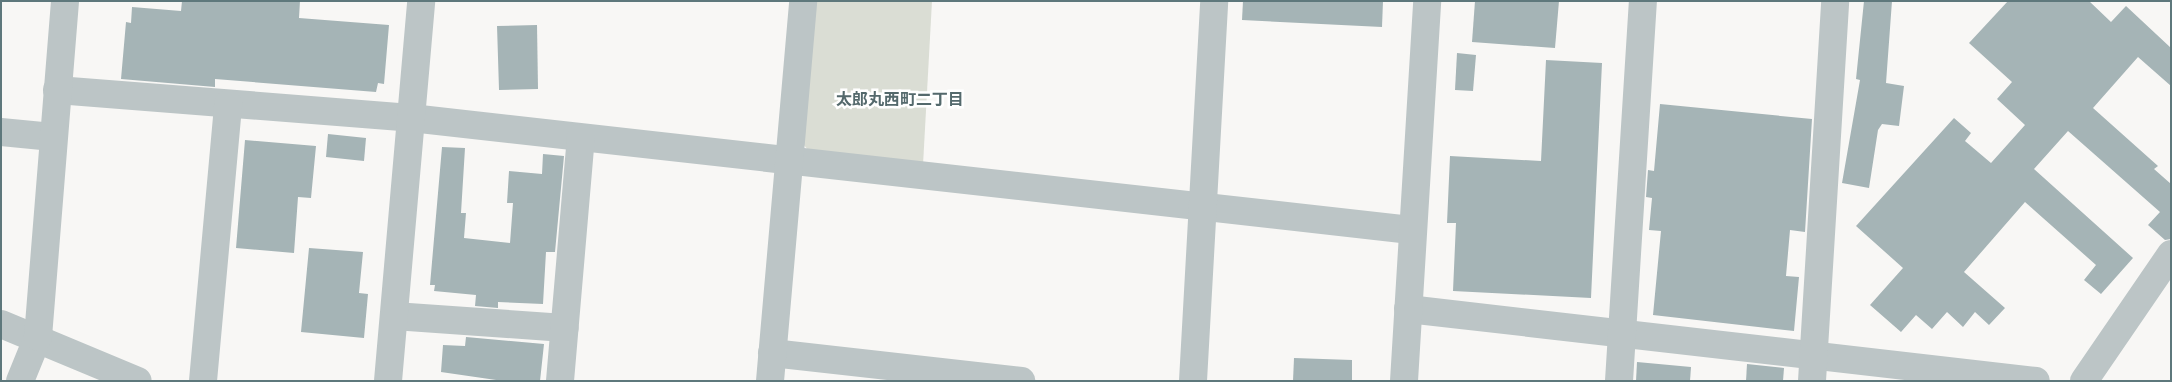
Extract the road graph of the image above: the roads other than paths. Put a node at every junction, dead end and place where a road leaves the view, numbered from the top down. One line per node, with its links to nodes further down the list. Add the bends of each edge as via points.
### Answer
1 (65, 1): 8 (street)
2 (421, 1): 10 (street)
3 (803, 1): 14 (street)
4 (1214, 1): 15 (street)
5 (1427, 1): 16 (street)
6 (1643, 1): 22 (street)
7 (1835, 1): 25 (street)
8 (57, 90): 9 (street); 12 (street)
9 (228, 104): 10 (street); 28 (street)
10 (411, 118): 13 (street); 19 (street)
11 (1, 132): 12 (street)
12 (53, 137): 23 (street)
13 (581, 138): 14 (street); 21 (street)
14 (790, 160): 15 (street); 24 (street)
15 (1205, 204): 16 (street); 33 (street)
16 (1412, 230): 18 (street)
17 (2171, 254): 37 (street)
18 (1408, 309): 22 (street); 34 (street)
19 (394, 316): 21 (street); 29 (street)
20 (1, 324): 23 (street)
21 (565, 328): 30 (street)
22 (1622, 334): 25 (street); 35 (street)
23 (38, 337): 26 (street); 27 (street)
24 (772, 353): 31 (street); 32 (street)
25 (1812, 368): 36 (street)
26 (20, 381)
27 (138, 381)
28 (203, 381)
29 (388, 381)
30 (560, 381)
31 (770, 381)
32 (1020, 381)
33 (1193, 381)
34 (1404, 381)
35 (1619, 381)
36 (2036, 381)
37 (2084, 381)

